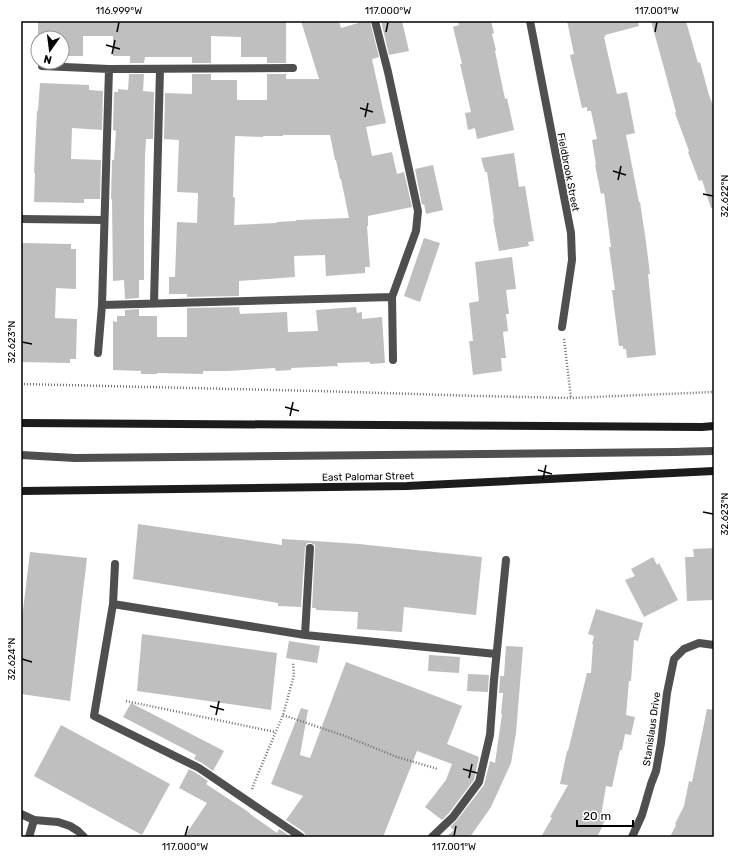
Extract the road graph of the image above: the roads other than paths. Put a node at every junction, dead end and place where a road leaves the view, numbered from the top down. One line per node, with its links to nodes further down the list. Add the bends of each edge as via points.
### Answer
1 (375, 21): 9 (street, via 418,211 416,231)
2 (530, 21): 12 (street, Fieldbrook Street, via 571,233 572,260)
3 (70, 67): 5 (street)
4 (293, 68): 6 (street)
5 (109, 69): 6 (street); 8 (street)
6 (160, 69): 10 (street)
7 (21, 219): 8 (street)
8 (104, 220): 11 (street)
9 (392, 297): 10 (street); 14 (street)
10 (154, 303): 11 (street)
11 (102, 305): 13 (street)
12 (562, 327)
13 (98, 354)
14 (393, 360)
15 (21, 423): 16 (main road)
16 (714, 426)
17 (714, 451): 18 (street, via 75,458)
18 (21, 455)
19 (714, 471): 20 (main road, East Palomar Street, via 407,486)
20 (21, 491)
21 (310, 548): 25 (street)
22 (506, 560): 27 (street)
23 (115, 564): 24 (street)
24 (113, 604): 25 (street); 32 (street, via 94,716 199,768)
25 (305, 636): 27 (street)
26 (714, 645): 34 (street, Stanislaus Drive, via 699,643 684,649 674,659 666,693 656,771)
27 (496, 654): 33 (street, via 490,735 479,782 453,817)
28 (21, 814): 29 (street)
29 (34, 820): 30 (street); 31 (street, via 70,826)
30 (29, 837)
31 (84, 837)
32 (301, 837)
33 (432, 837)
34 (632, 837)

